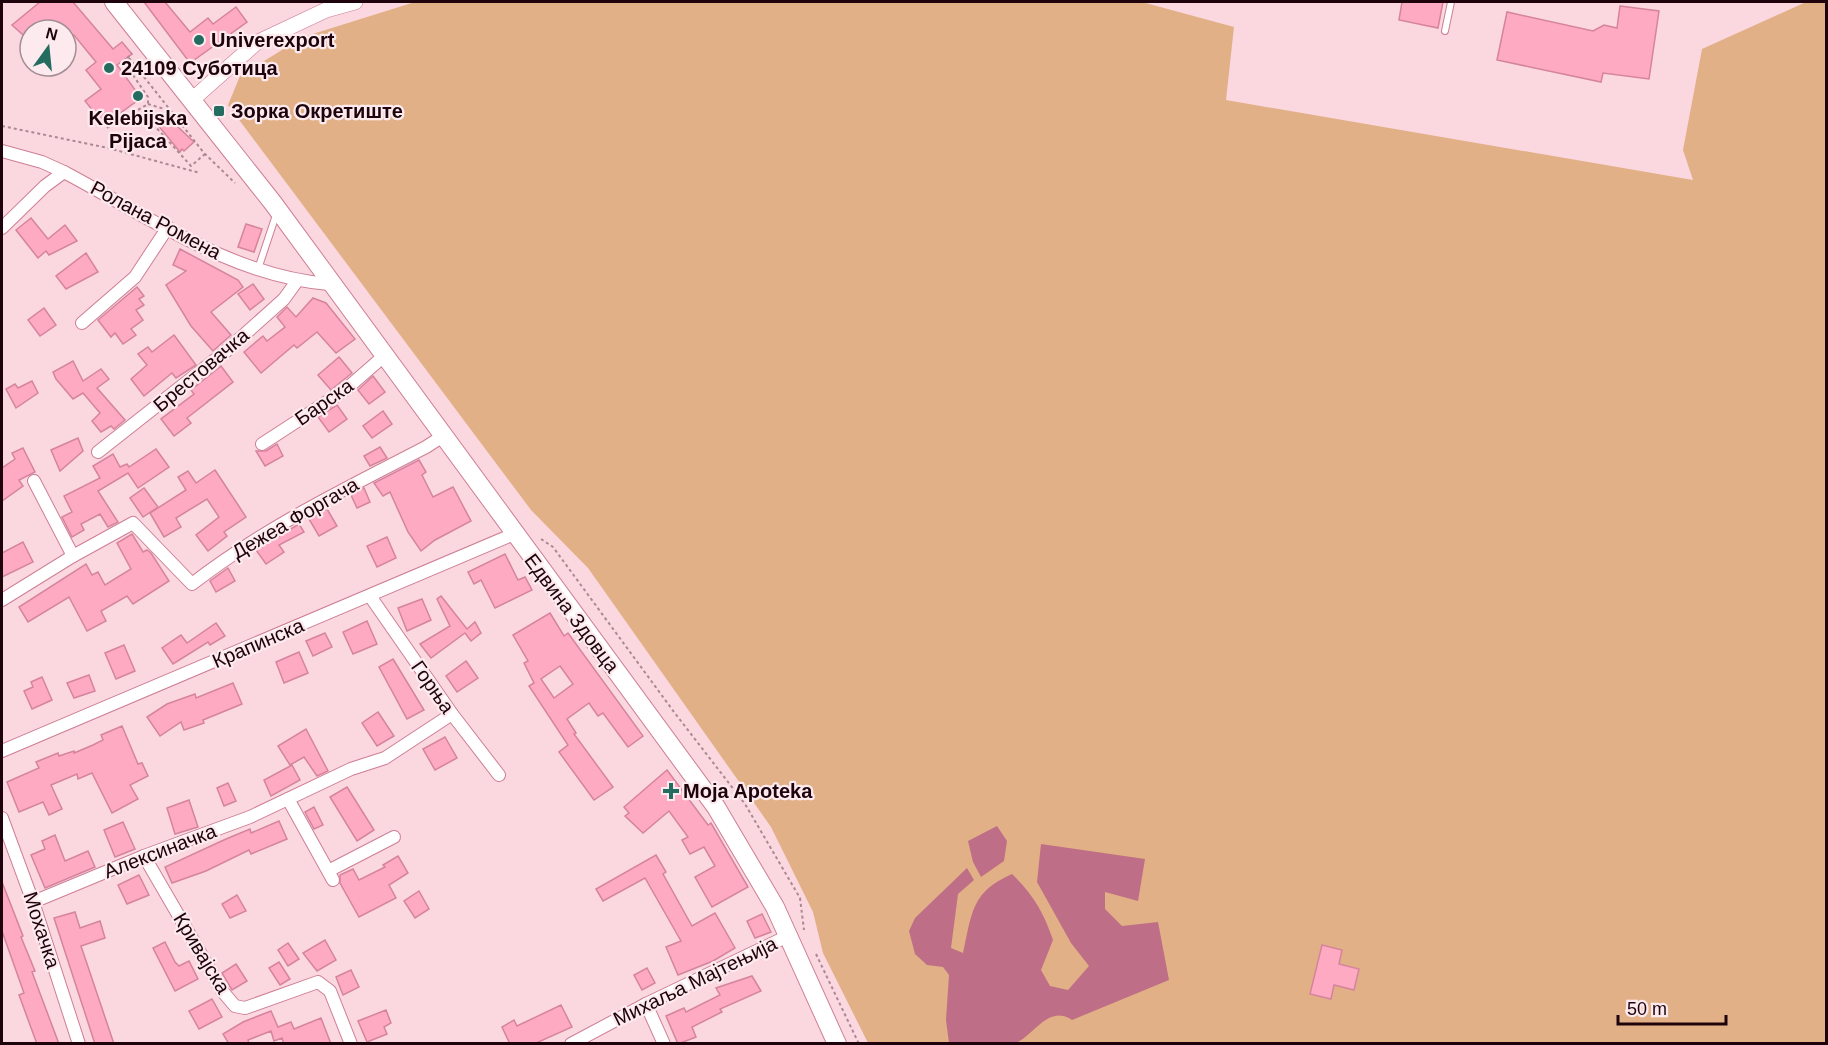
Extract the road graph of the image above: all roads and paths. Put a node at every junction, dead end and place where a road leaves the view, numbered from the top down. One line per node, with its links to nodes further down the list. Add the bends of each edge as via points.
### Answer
1 (114, 2): 8 (main road, Едвина Здовца)
2 (355, 2): 4 (street)
3 (1451, 2): 5 (lane)
4 (324, 6): 8 (street, via 256,43)
5 (1445, 31)
6 (126, 46): 7 (path, via 134,54)
7 (129, 58): 9 (path, via 124,62 148,97); 10 (path)
8 (193, 99): 18 (main road, Едвина Здовца)
9 (148, 104): 10 (path); 12 (path)
10 (171, 111): 14 (path); 14 (path, via 153,124 191,166)
11 (2, 126): 16 (path)
12 (107, 128)
13 (2, 150): 15 (street, Ролана Ромена)
14 (205, 154): 17 (path)
15 (64, 172): 19 (street, Ролана Ромена); 20 (street)
16 (200, 173)
17 (241, 189)
18 (275, 207): 21 (lane); 23 (main road, Едвина Здовца)
19 (168, 227): 21 (street, Ролана Ромена); 24 (street, via 135,277)
20 (2, 228)
21 (258, 269): 22 (street, Ролана Ромена)
22 (297, 281): 23 (street, Ролана Ромена); 28 (street, Брестовачка, via 284,299 225,352)
23 (329, 284): 25 (main road, Едвина Здовца)
24 (82, 322)
25 (384, 356): 26 (main road, Едвина Здовца); 27 (street, Барска, via 345,390)
26 (443, 436): 30 (main road, Едвина Здовца); 31 (street, Дежеа Форгача, via 270,529 192,584 134,523)
27 (262, 444)
28 (98, 452)
29 (34, 481): 31 (street)
30 (514, 534): 32 (street, Крапинска); 42 (main road, Едвина Здовца, via 716,807 746,853)
31 (73, 556): 33 (street, Дежеа Форгача)
32 (370, 596): 34 (street, Горња); 35 (street, Крапинска)
33 (2, 600)
34 (452, 714): 36 (street, Горња); 37 (street, Алексиначка, via 385,758 351,769)
35 (2, 751)
36 (499, 775)
37 (288, 799): 39 (street, via 332,875); 40 (street, Алексиначка)
38 (2, 819): 41 (street, Мохачка)
39 (394, 837)
40 (144, 856): 41 (street, Алексиначка); 45 (street, Кривајска, via 235,1006 244,1008 318,982 330,991)
41 (33, 902): 44 (street, Мохачка)
42 (788, 936): 43 (street, Михаља Мајтењија); 48 (main road, Едвина Здовца)
43 (646, 1004): 46 (street, Михаља Мајтењија); 47 (street)
44 (79, 1044)
45 (351, 1044)
46 (571, 1044)
47 (664, 1044)
48 (837, 1044)

